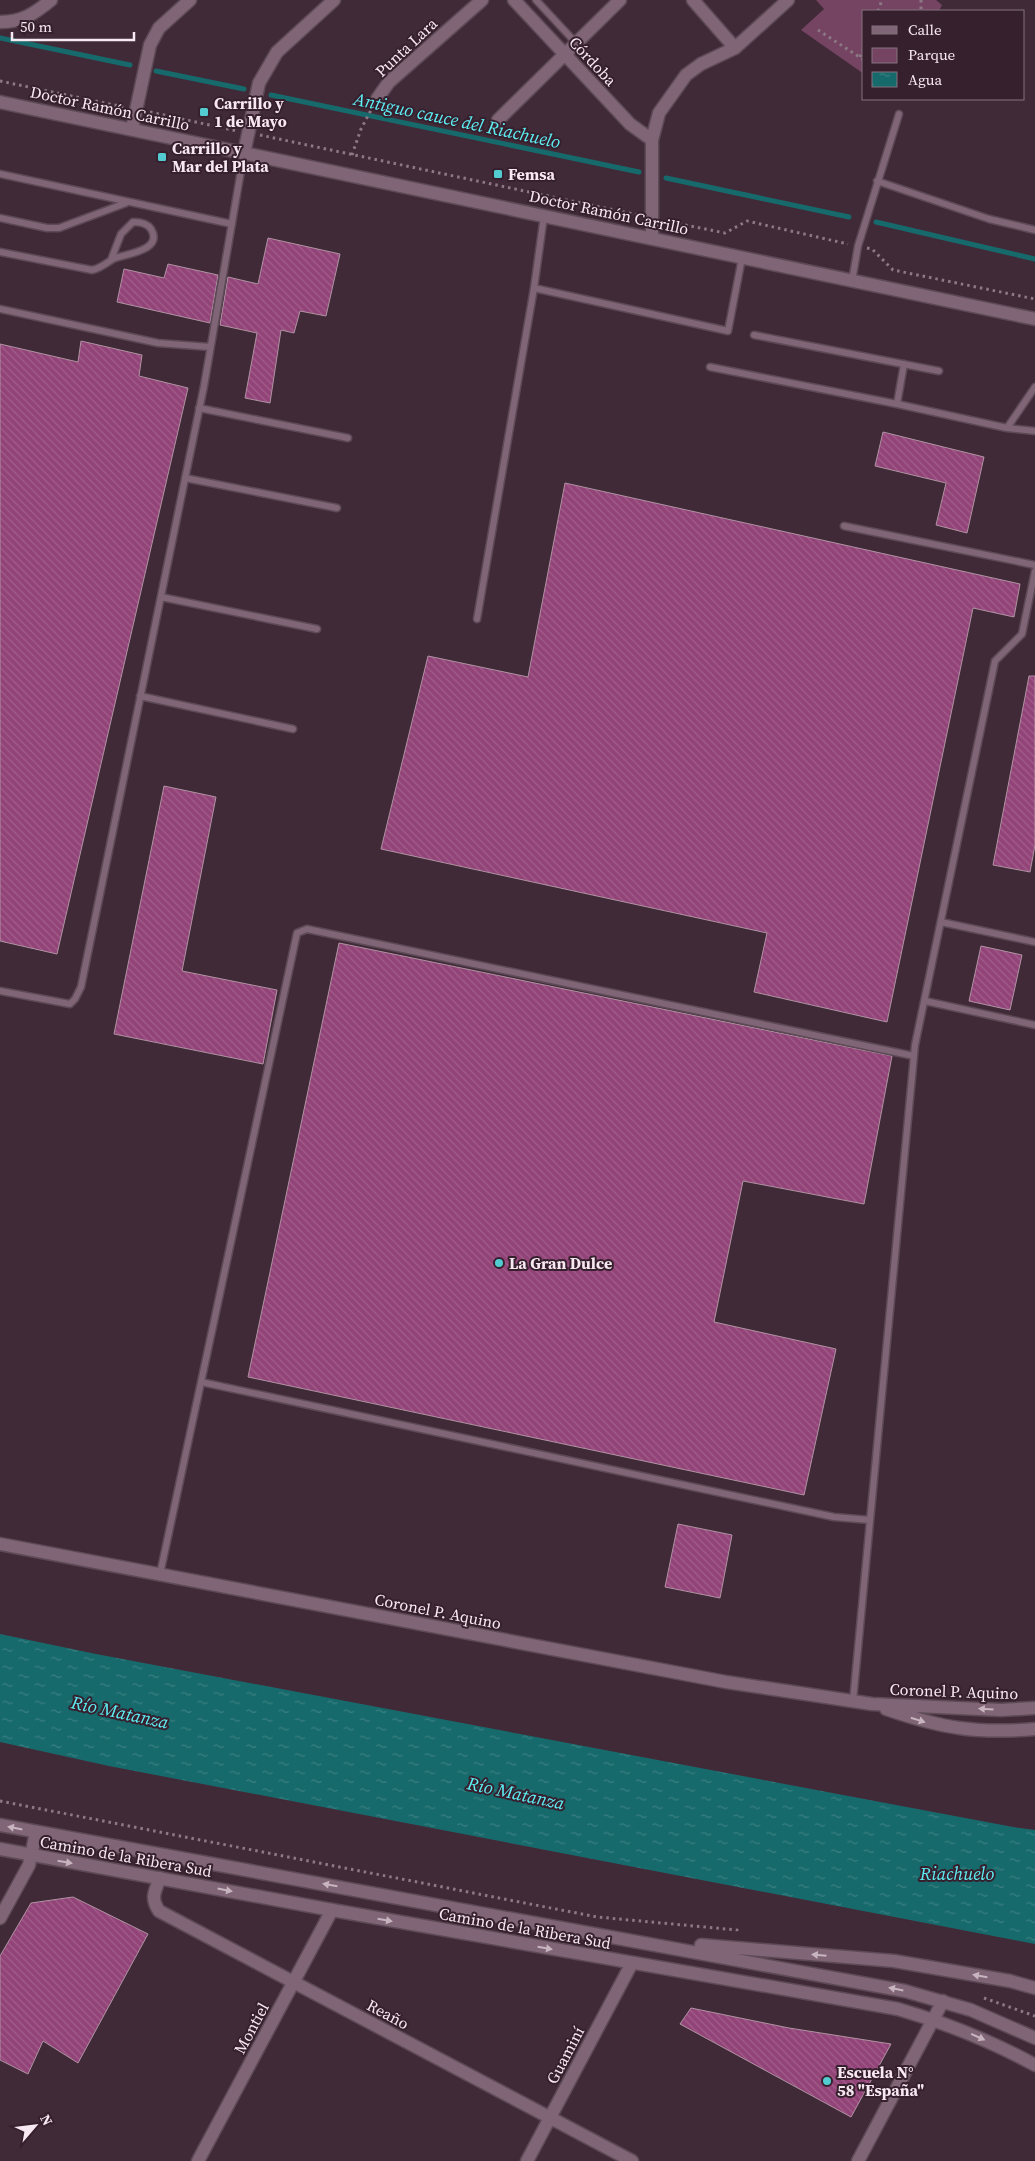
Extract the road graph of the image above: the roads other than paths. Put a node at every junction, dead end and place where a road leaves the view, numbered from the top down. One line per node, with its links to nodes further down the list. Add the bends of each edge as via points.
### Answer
1 (50, 0): 10 (street, via 20,20)
2 (190, 0): 18 (street, via 154,35)
3 (334, 0): 20 (street, via 277,52 259,83)
4 (482, 0): 15 (street, Punta Lara, via 389,82)
5 (514, 0): 13 (street, Córdoba)
6 (536, 0): 11 (lane)
7 (620, 0): 11 (street)
8 (693, 0): 12 (street)
9 (788, 0): 12 (street)
10 (0, 22)
11 (576, 43): 13 (street)
12 (735, 48): 19 (street, via 686,75 659,113)
13 (564, 54): 17 (street); 19 (street, Córdoba, via 630,124)
14 (0, 102): 18 (street, Doctor Ramón Carrillo)
15 (375, 102)
16 (899, 114): 22 (lane)
17 (498, 120)
18 (132, 129): 20 (street, Doctor Ramón Carrillo)
19 (652, 140): 28 (street)
20 (244, 152): 24 (street, Doctor Ramón Carrillo); 26 (lane)
21 (0, 174): 23 (lane)
22 (878, 181): 27 (lane, via 989,219); 32 (lane, via 858,246)
23 (126, 202): 25 (lane, via 59,228); 26 (lane)
24 (544, 216): 28 (street, Doctor Ramón Carrillo); 33 (lane)
25 (0, 218)
26 (232, 224): 37 (lane)
27 (1035, 230)
28 (652, 238): 30 (street, Doctor Ramón Carrillo)
29 (0, 252): 31 (lane, via 92,270)
30 (742, 258): 32 (street, Doctor Ramón Carrillo); 33 (lane, via 728,331)
31 (111, 260): 31 (lane, via 145,249 150,245 152,230 147,225 133,222 121,234)
32 (852, 281): 35 (street, Doctor Ramón Carrillo)
33 (534, 288): 53 (lane)
34 (0, 309): 37 (lane, via 158,343)
35 (1035, 319)
36 (754, 335): 38 (lane)
37 (210, 347): 43 (lane)
38 (904, 364): 40 (lane); 42 (lane)
39 (710, 367): 42 (lane)
40 (939, 371)
41 (1035, 386): 44 (lane)
42 (897, 404): 44 (lane)
43 (200, 408): 46 (lane); 47 (lane)
44 (1007, 428): 45 (lane)
45 (1035, 431)
46 (348, 438)
47 (185, 478): 48 (lane); 52 (lane)
48 (337, 508)
49 (844, 526): 50 (lane)
50 (1035, 565)
51 (1035, 571): 57 (lane, via 1022,634 995,662)
52 (161, 597): 54 (lane); 55 (lane)
53 (478, 619)
54 (317, 629)
55 (140, 696): 56 (lane); 59 (lane, via 81,987 75,1000 70,1004)
56 (294, 729)
57 (941, 922): 58 (lane); 60 (lane)
58 (1035, 942)
59 (0, 991)
60 (924, 1001): 61 (lane); 62 (lane)
61 (1035, 1025)
62 (914, 1056): 63 (lane, via 307,929 297,933); 64 (lane)
63 (201, 1382): 64 (lane, via 824,1515); 66 (lane)
64 (870, 1520): 67 (lane)
65 (0, 1544): 66 (street, Coronel P. Aquino)
66 (160, 1574): 67 (street, Coronel P. Aquino, via 726,1682)
67 (853, 1701): 68 (street, Coronel P. Aquino)
68 (872, 1704): 69 (street, Coronel P. Aquino, one-way to 68, via 1001,1710); 70 (street, Coronel P. Aquino, one-way to 70, via 923,1722 966,1730)
69 (1035, 1708)
70 (1035, 1729)
71 (0, 1825): 72 (street, Camino de la Ribera Sud, one-way to 71)
72 (36, 1832): 74 (street); 78 (street, Camino de la Ribera Sud, one-way to 72)
73 (0, 1849): 74 (street, Camino de la Ribera Sud)
74 (32, 1856): 75 (street, Camino de la Ribera Sud, one-way to 75); 77 (street)
75 (160, 1878): 76 (street, Camino de la Ribera Sud, one-way to 76); 80 (street, Reaño, via 154,1895 154,1903 159,1910)
76 (332, 1910): 79 (street, Camino de la Ribera Sud, one-way to 79); 80 (street, Montiel)
77 (0, 1918)
78 (636, 1940): 81 (street, one-way to 78, via 894,1961); 82 (street, Camino de la Ribera Sud, one-way to 78)
79 (632, 1963): 83 (street, Camino de la Ribera Sud, via 898,2009); 86 (street, Guaminí)
80 (294, 1982): 86 (street, Reaño); 87 (street, Montiel)
81 (1031, 1987)
82 (944, 2000): 83 (street); 84 (street, Camino de la Ribera Sud)
83 (933, 2020): 85 (street, Camino de la Ribera Sud, one-way to 85, via 1004,2048); 90 (street)
84 (1035, 2038)
85 (1035, 2065)
86 (550, 2118): 88 (street, Guaminí); 89 (street, Reaño)
87 (198, 2161)
88 (527, 2161)
89 (632, 2161)
90 (858, 2161)

